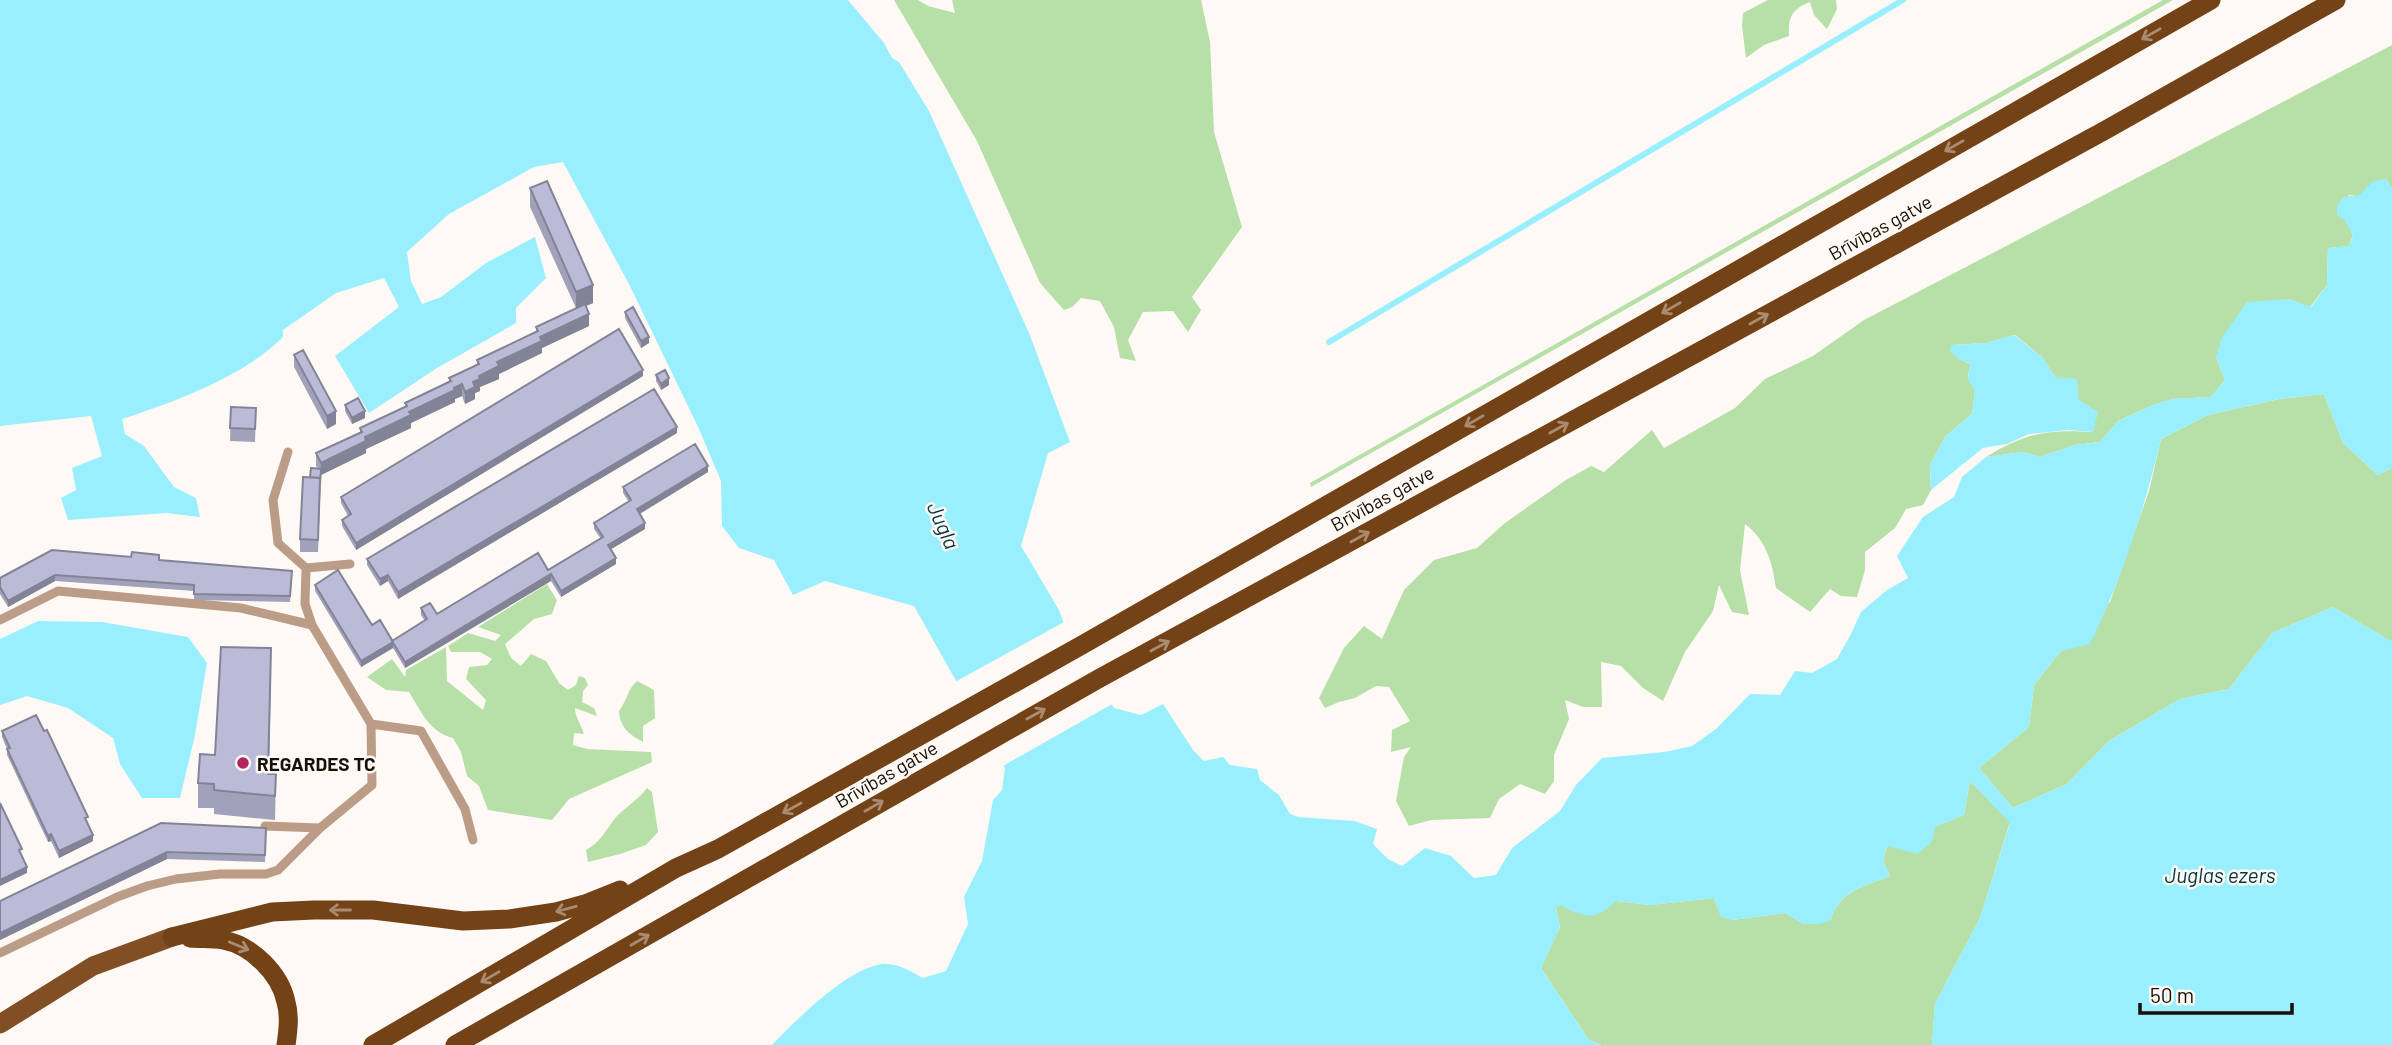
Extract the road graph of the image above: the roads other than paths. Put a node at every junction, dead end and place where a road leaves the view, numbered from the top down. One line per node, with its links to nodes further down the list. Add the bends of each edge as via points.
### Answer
1 (2211, 0): 12 (highway, Brīvības gatve, one-way to 12, via 959,715)
2 (2336, 0): 15 (highway, Brīvības gatve, one-way to 2, via 1100,678)
3 (288, 452): 5 (lane, via 273,500 278,543)
4 (350, 564): 5 (lane)
5 (306, 568): 7 (lane, via 305,604)
6 (0, 620): 7 (lane, via 58,591 241,608)
7 (312, 625): 8 (lane)
8 (371, 724): 10 (lane, via 372,785); 11 (lane, via 421,731 465,808)
9 (265, 826): 10 (lane)
10 (320, 828): 14 (lane, via 278,870 147,886)
11 (473, 840)
12 (676, 868): 13 (highway, one-way to 13, via 585,904 509,919 463,921 373,910 272,912); 18 (highway, Brīvības gatve, one-way to 18)
13 (172, 937): 16 (main road, via 93,966); 17 (highway, one-way to 17, via 224,940 250,951 272,972 286,1000)
14 (0, 953)
15 (496, 1023): 19 (highway, Brīvības gatve); 20 (highway)
16 (0, 1024)
17 (286, 1045)
18 (373, 1045)
19 (455, 1045)
20 (470, 1045)

